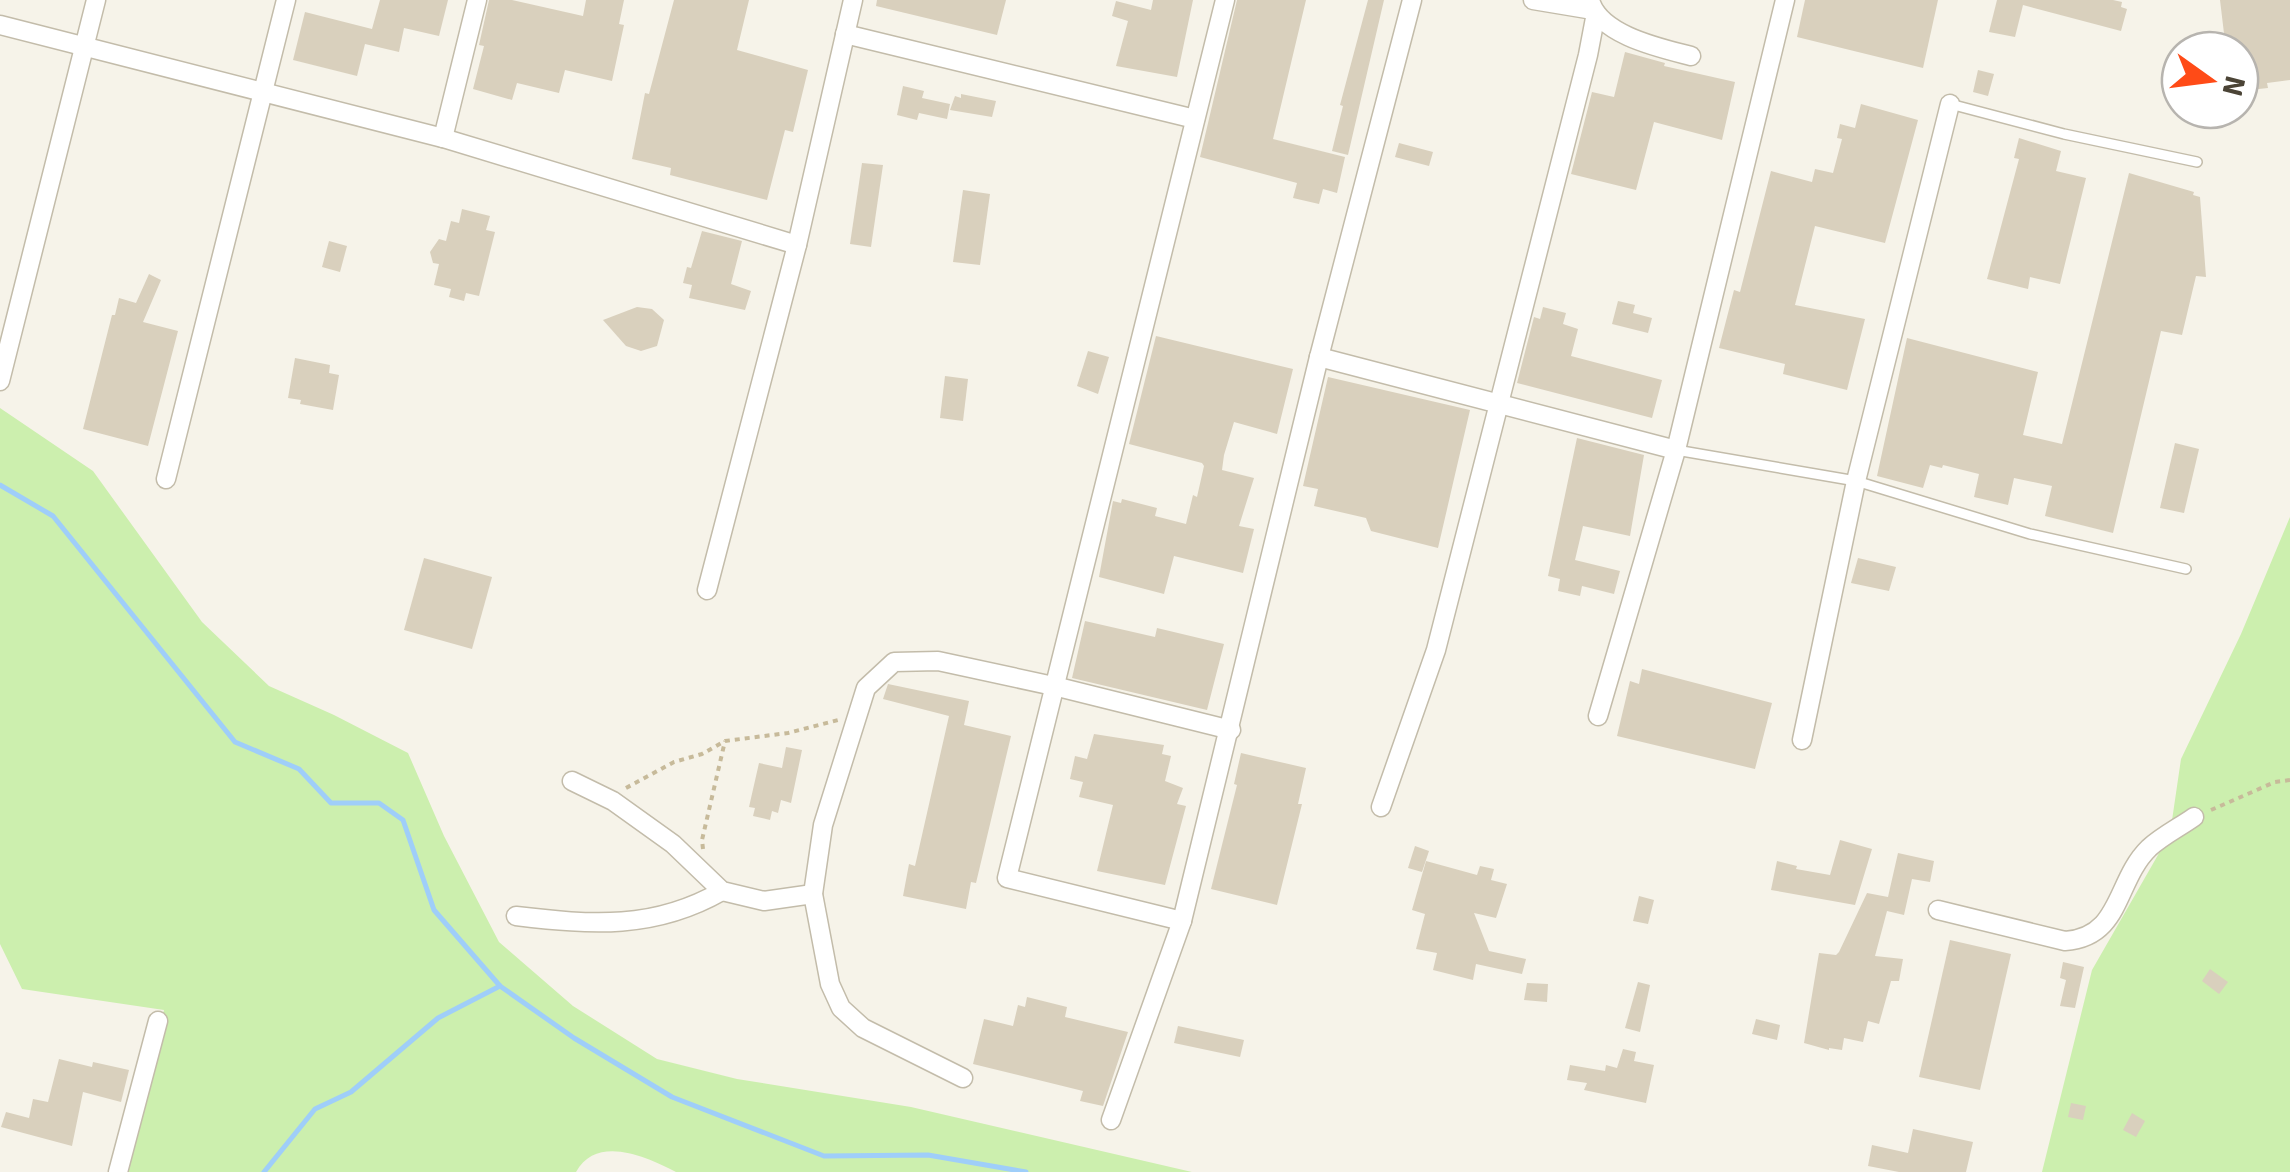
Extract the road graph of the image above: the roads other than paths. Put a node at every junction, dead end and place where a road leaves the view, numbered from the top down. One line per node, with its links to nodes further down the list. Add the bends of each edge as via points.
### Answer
1 (96, 0): 12 (street)
2 (286, 0): 14 (street)
3 (477, 0): 17 (street)
4 (853, 0): 11 (street)
5 (1225, 0): 16 (street)
6 (1412, 0): 20 (street)
7 (1533, 0): 9 (street)
8 (1785, 0): 23 (street)
9 (1593, 8): 13 (street, via 1644,44); 22 (street, via 1588,54)
10 (0, 24): 12 (street)
11 (845, 34): 16 (street); 19 (street)
12 (84, 44): 14 (street); 21 (street)
13 (1691, 56)
14 (263, 90): 17 (street); 24 (street)
15 (1950, 104): 18 (lane); 25 (street)
16 (1195, 119): 38 (street, via 1007,878)
17 (442, 138): 19 (street)
18 (2197, 162)
19 (797, 245): 27 (street)
20 (1319, 357): 22 (street); 38 (street)
21 (0, 380)
22 (1498, 402): 23 (street); 32 (street, via 1436,650)
23 (1676, 450): 25 (lane); 28 (street)
24 (166, 479)
25 (1856, 481): 26 (lane, via 2030,534); 30 (street)
26 (2186, 569)
27 (707, 590)
28 (1598, 716)
29 (1232, 730): 35 (street, via 938,661 894,662 866,688 823,825)
30 (1802, 740)
31 (572, 781): 34 (street, via 673,844)
32 (1381, 806)
33 (2194, 817): 36 (street, via 2148,849 2108,921 2084,940)
34 (716, 885): 35 (street, via 764,901); 37 (street, via 700,904 659,919 576,923)
35 (812, 894): 40 (street, via 841,1008 863,1028)
36 (1938, 910)
37 (516, 916)
38 (1182, 921): 41 (street)
39 (158, 1021): 42 (street)
40 (963, 1078)
41 (1110, 1120)
42 (118, 1172)

